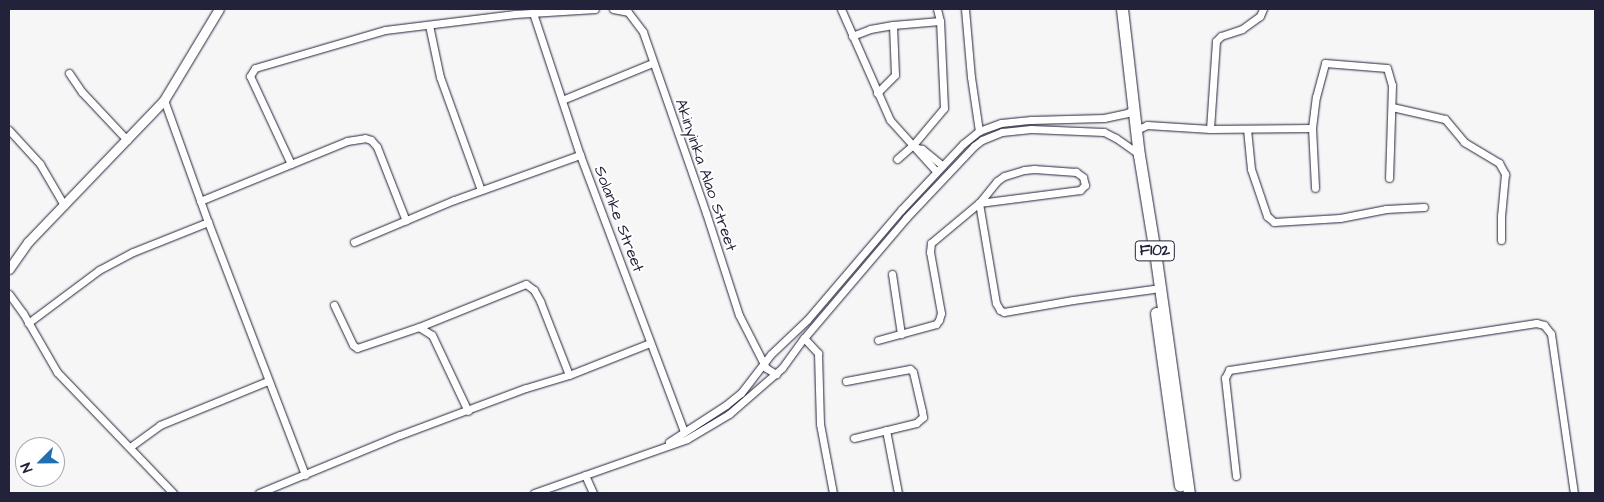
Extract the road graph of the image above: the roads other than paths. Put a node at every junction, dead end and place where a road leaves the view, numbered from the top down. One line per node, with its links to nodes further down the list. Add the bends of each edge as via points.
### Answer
1 (218, 9): 18 (street)
2 (595, 9): 10 (street)
3 (613, 9): 15 (street, Akinyinka Alao Street, via 628,12 636,20)
4 (841, 9): 14 (street)
5 (937, 9): 11 (street)
6 (966, 9): 30 (street)
7 (1116, 9): 21 (highway, F102)
8 (1122, 9): 21 (highway, F102)
9 (1263, 9): 25 (street, via 1260,16 1242,29 1216,41)
10 (533, 13): 12 (street); 19 (street, Solanke Street)
11 (940, 21): 13 (street); 33 (street, via 944,108)
12 (429, 25): 37 (street, via 385,30 255,68 250,76); 42 (street, via 440,77)
13 (893, 25): 14 (street); 17 (street, via 895,75)
14 (852, 36): 17 (street)
15 (652, 63): 19 (street); 64 (street, Akinyinka Alao Street, via 706,213 731,294)
16 (69, 73): 32 (street, via 82,92)
17 (877, 93): 33 (street, via 890,120)
18 (164, 100): 32 (street); 43 (street)
19 (562, 100): 35 (street, Solanke Street)
20 (1392, 107): 24 (street, via 1392,85 1387,68 1324,63); 40 (street); 49 (street, via 1445,119 1464,142 1499,163 1506,174)
21 (1130, 111): 22 (street); 28 (highway, F102); 34 (highway, F102)
22 (1104, 118): 23 (street); 31 (street)
23 (1080, 120): 27 (street); 30 (street, via 1031,120)
24 (1312, 128): 29 (street); 41 (street)
25 (1210, 129): 28 (street, via 1147,125); 29 (street)
26 (9, 130): 45 (street, via 40,164)
27 (1080, 130): 31 (street); 59 (street, via 1002,132 974,146 906,218)
28 (1136, 130): 34 (highway, F102)
29 (1247, 130): 46 (street, via 1250,169 1267,216 1274,222 1340,218 1386,209)
30 (979, 131): 38 (street)
31 (1104, 132): 34 (street)
32 (127, 140): 45 (street)
33 (915, 146): 36 (street); 38 (street); 39 (street)
34 (1136, 152): 53 (highway, F102); 85 (highway, F102, via 1156,259)
35 (580, 155): 42 (street); 61 (street, Solanke Street)
36 (897, 159)
37 (290, 164): 43 (street); 47 (street, via 347,141 371,140 380,154)
38 (942, 165): 39 (street)
39 (936, 171): 62 (street, via 807,320)
40 (1389, 178)
41 (1315, 188)
42 (480, 190): 47 (street)
43 (200, 201): 48 (street)
44 (979, 203): 44 (street, via 1080,190 1085,185 1081,174 1069,170 1024,170 997,181); 53 (street, via 996,303 1004,312); 58 (street, via 931,243 941,313 939,320 936,324)
45 (64, 205): 51 (street, via 28,242)
46 (1424, 207)
47 (406, 221): 50 (street)
48 (208, 222): 56 (street, via 133,252 99,270); 67 (street)
49 (1502, 240)
50 (354, 242)
51 (9, 269)
52 (892, 274): 58 (street)
53 (1153, 289): 84 (highway, F102)
54 (9, 294): 56 (street)
55 (334, 306): 57 (street, via 357,348)
56 (28, 323): 73 (street, via 57,372)
57 (419, 326): 66 (street, via 526,284 540,301); 69 (street, via 432,335)
58 (901, 334): 60 (street)
59 (804, 338): 63 (street); 82 (street, via 818,353 820,424)
60 (878, 340)
61 (650, 343): 66 (street); 71 (street, Solanke Street)
62 (776, 350): 63 (street); 64 (street)
63 (787, 361): 65 (street)
64 (764, 363): 65 (street, Akinyinka Alao Street); 71 (street, via 741,393)
65 (776, 374): 74 (street, via 712,426 687,439)
66 (569, 375): 69 (street)
67 (268, 381): 73 (street, via 160,425); 75 (street)
68 (846, 381): 70 (street, via 904,369 913,372 923,417 916,423)
69 (468, 411): 75 (street, via 400,435)
70 (886, 430): 72 (street); 83 (street)
71 (684, 432): 74 (street)
72 (854, 438)
73 (130, 447): 78 (street)
74 (658, 448): 76 (street)
75 (305, 475): 79 (street)
76 (585, 475): 80 (street); 81 (street)
77 (1236, 476): 86 (street, via 1225,378 1229,370 1536,323 1544,325 1551,334)
78 (173, 493)
79 (259, 493)
80 (534, 493)
81 (593, 493)
82 (833, 493)
83 (898, 493)
84 (1182, 493)
85 (1189, 493)
86 (1574, 493)

